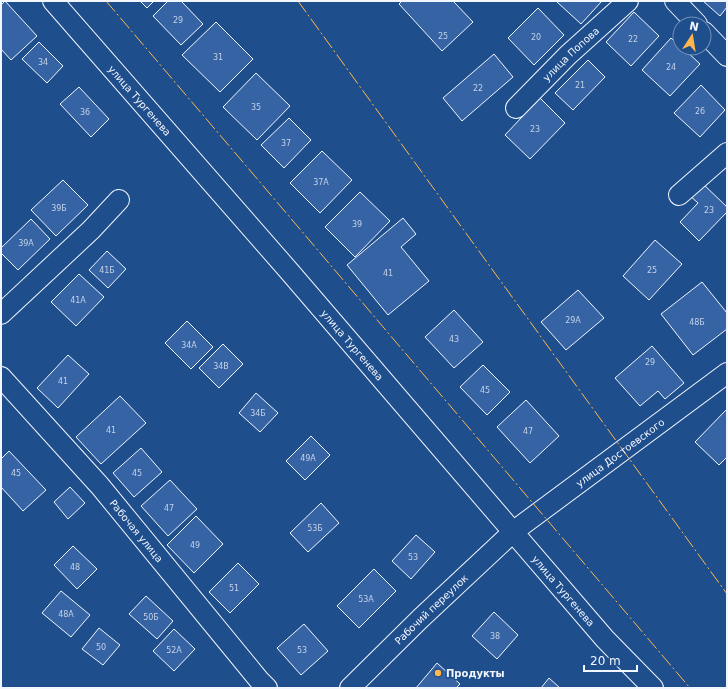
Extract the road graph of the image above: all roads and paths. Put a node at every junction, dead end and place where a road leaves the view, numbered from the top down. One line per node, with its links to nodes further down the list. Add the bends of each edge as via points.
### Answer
1 (53, 1): 14 (street, улица Тургенева)
2 (628, 1): 7 (street, улица Попова, via 568,55)
3 (675, 1): 4 (street)
4 (689, 16)
5 (712, 40): 6 (street)
6 (727, 56)
7 (516, 108)
8 (727, 153): 9 (street)
9 (679, 195)
10 (119, 200): 11 (street, via 91,230)
11 (1, 314)
12 (727, 373): 14 (street, улица Достоевского)
13 (1, 377): 15 (street, Рабочая улица, via 100,486)
14 (514, 531): 16 (street, Рабочий переулок); 17 (street, улица Тургенева, via 605,639)
15 (267, 688)
16 (350, 688)
17 (653, 688)

